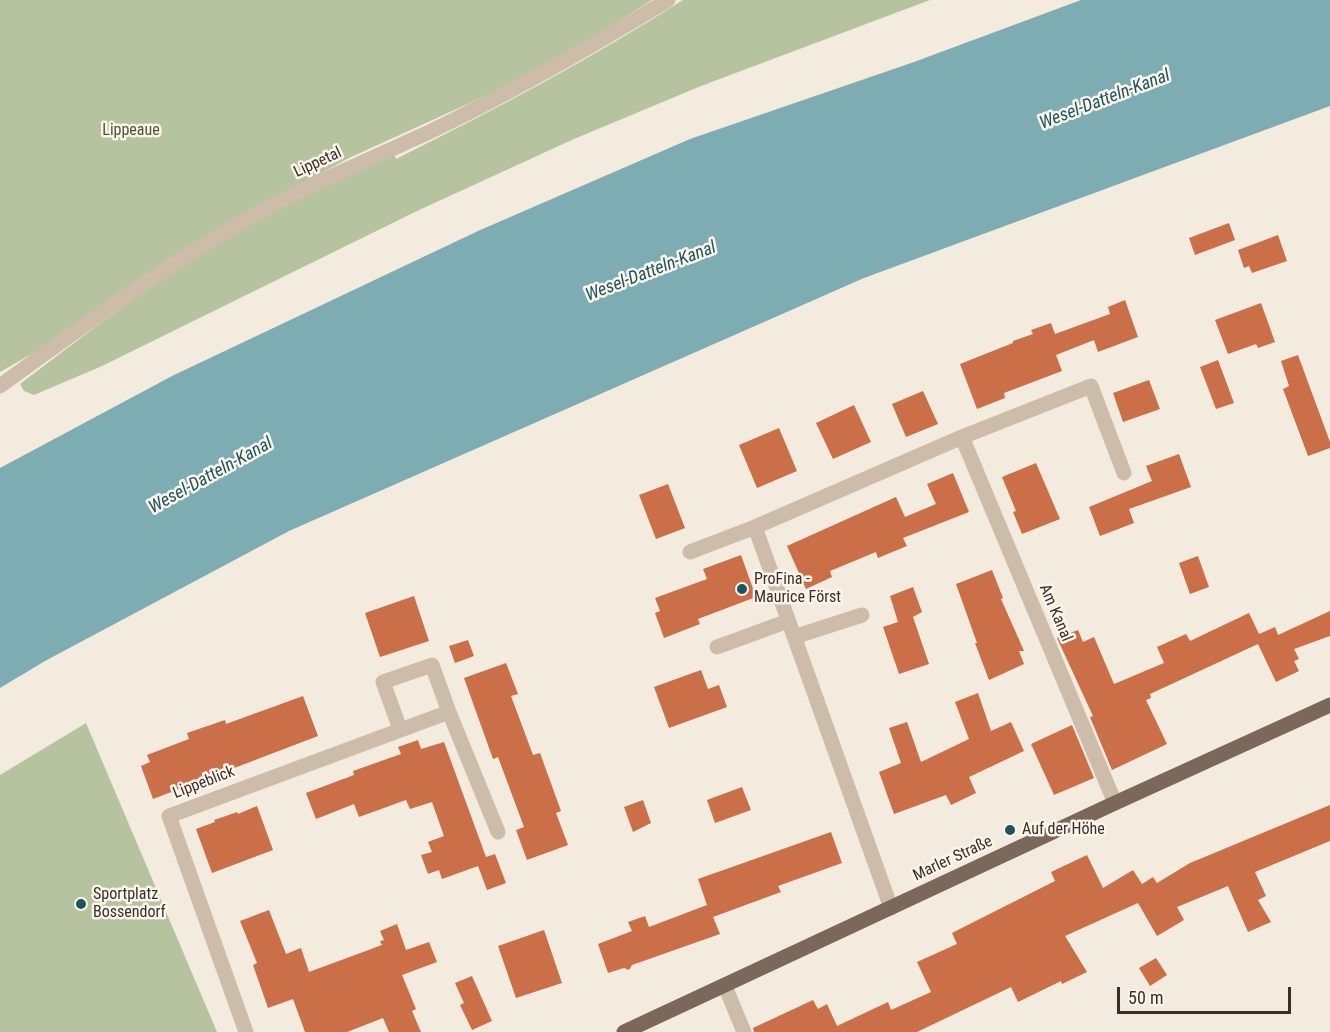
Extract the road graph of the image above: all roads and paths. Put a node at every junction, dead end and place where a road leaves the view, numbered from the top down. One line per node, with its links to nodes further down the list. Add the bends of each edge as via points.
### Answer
1 (668, 0): 2 (street, Lippetal, via 490,102 296,193 233,227 112,304)
2 (0, 386)
3 (962, 436): 4 (street, via 1091,386); 5 (street); 14 (street, Am Kanal)
4 (1124, 473)
5 (755, 527): 6 (street); 8 (street)
6 (690, 552)
7 (862, 615): 9 (street)
8 (788, 621): 9 (street); 10 (street)
9 (794, 637): 16 (street)
10 (717, 647)
11 (1330, 705): 14 (main road, Marler Straße)
12 (449, 712): 13 (street, Lippeblick); 13 (street, via 432,665 414,671 383,682); 15 (street)
13 (400, 729): 18 (street, Lippeblick, via 169,816)
14 (1115, 803): 16 (main road, Marler Straße)
15 (498, 832)
16 (891, 908): 17 (main road, Marler Straße)
17 (725, 986): 19 (main road, Marler Straße); 20 (street)
18 (246, 1032)
19 (624, 1032)
20 (744, 1032)

